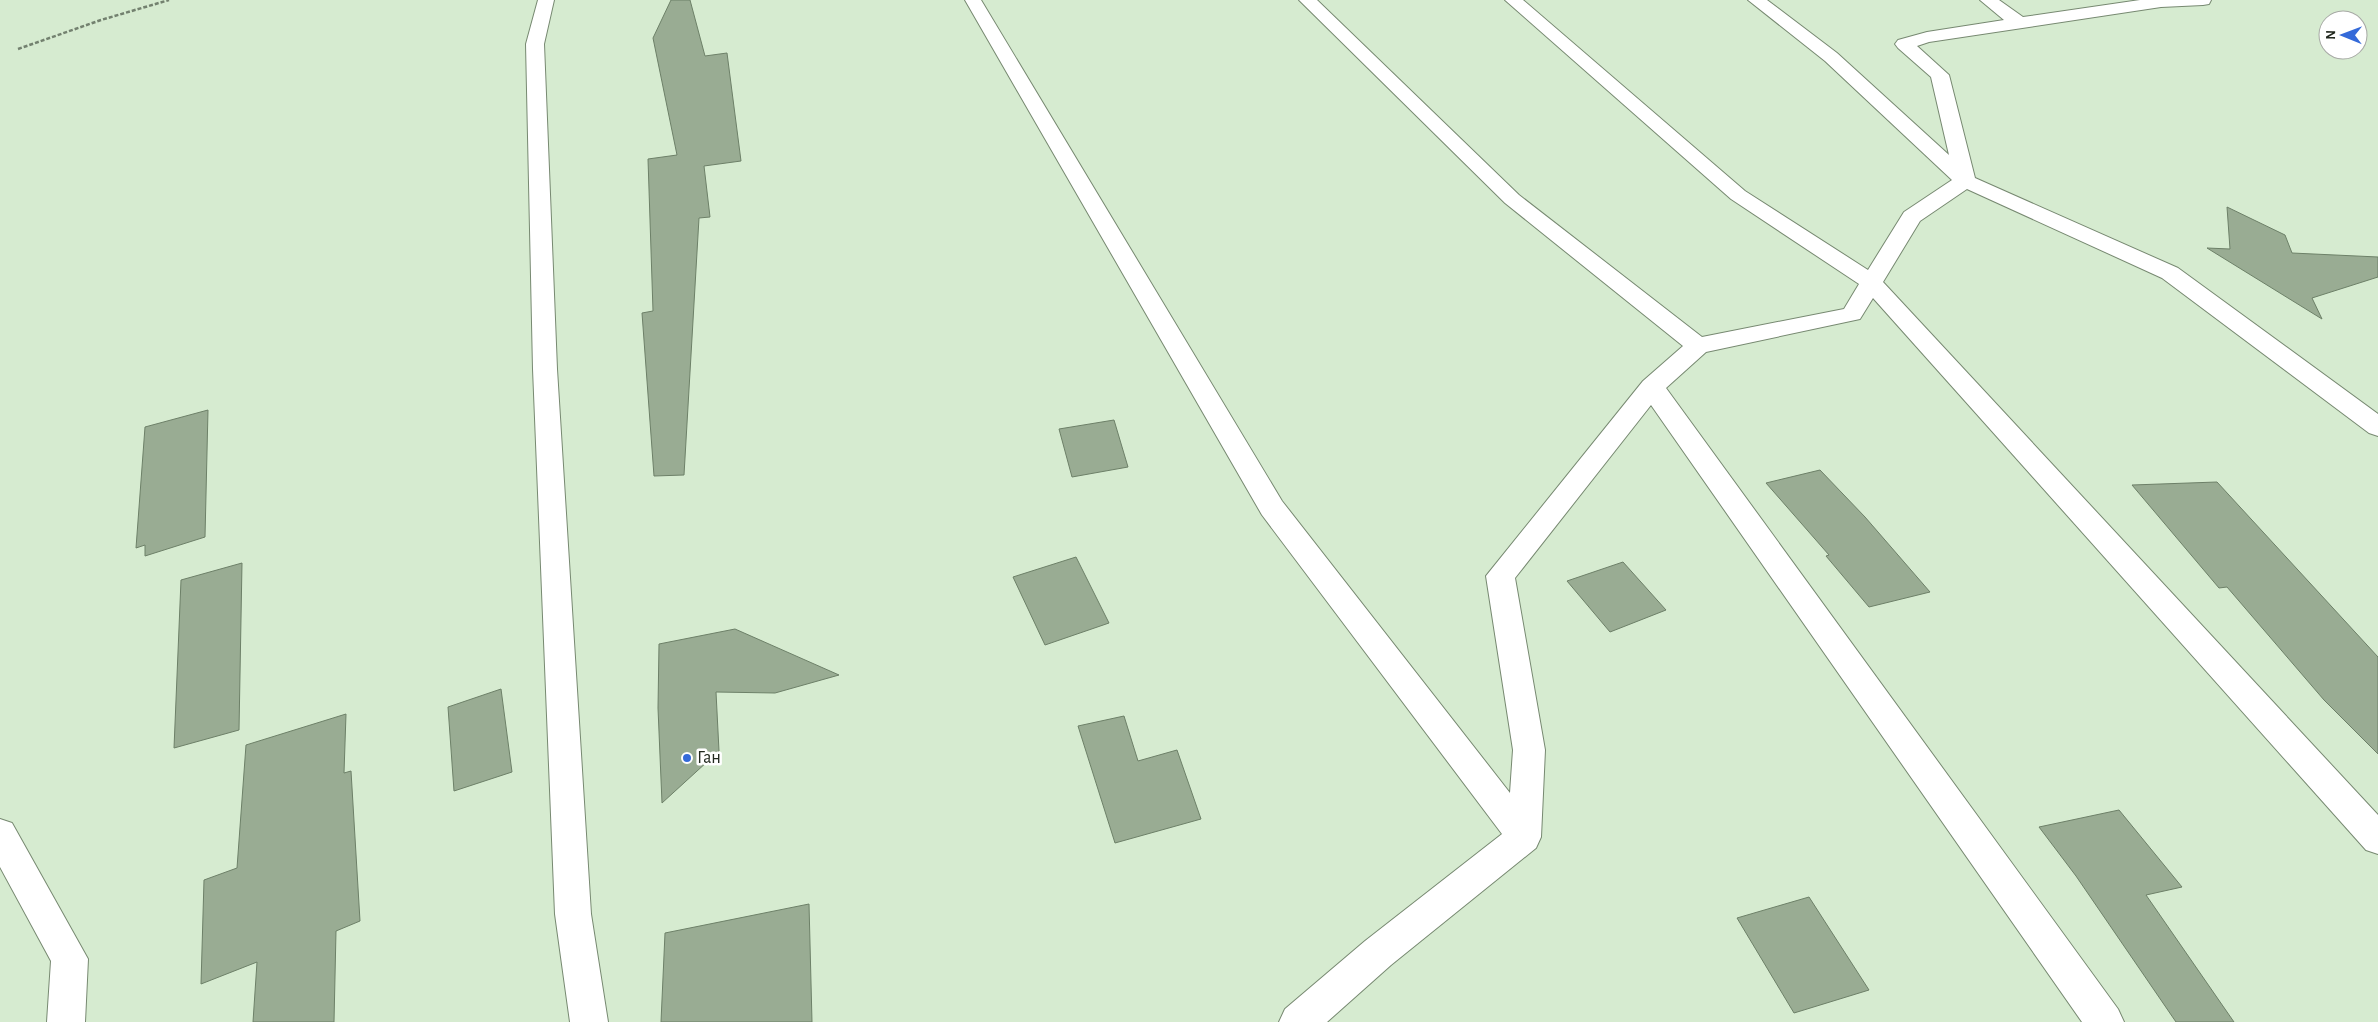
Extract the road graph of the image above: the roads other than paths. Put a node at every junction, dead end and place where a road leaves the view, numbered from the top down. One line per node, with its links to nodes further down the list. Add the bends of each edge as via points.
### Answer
1 (546, 0): 18 (street, via 535,44 544,369 573,914)
2 (973, 0): 15 (street, via 1272,508)
3 (1307, 0): 11 (street, via 1512,199)
4 (1513, 0): 10 (street, via 1738,195)
5 (1756, 0): 9 (street, via 1831,57)
6 (1988, 0): 8 (street)
7 (2203, 0): 8 (street, via 2161,2)
8 (2019, 23): 9 (street, via 1927,37 1904,44 1940,75)
9 (1964, 181): 10 (street, via 1912,217); 13 (street, via 2170,273)
10 (1871, 282): 11 (street, via 1852,314); 16 (street)
11 (1698, 346): 12 (street)
12 (1652, 387): 15 (street, via 1500,576 1529,750); 20 (street)
13 (2378, 427)
14 (0, 834): 17 (street, via 70,959)
15 (1524, 837): 19 (street, via 1378,953)
16 (2378, 839)
17 (66, 1022)
18 (589, 1022)
19 (1298, 1022)
20 (2105, 1022)

